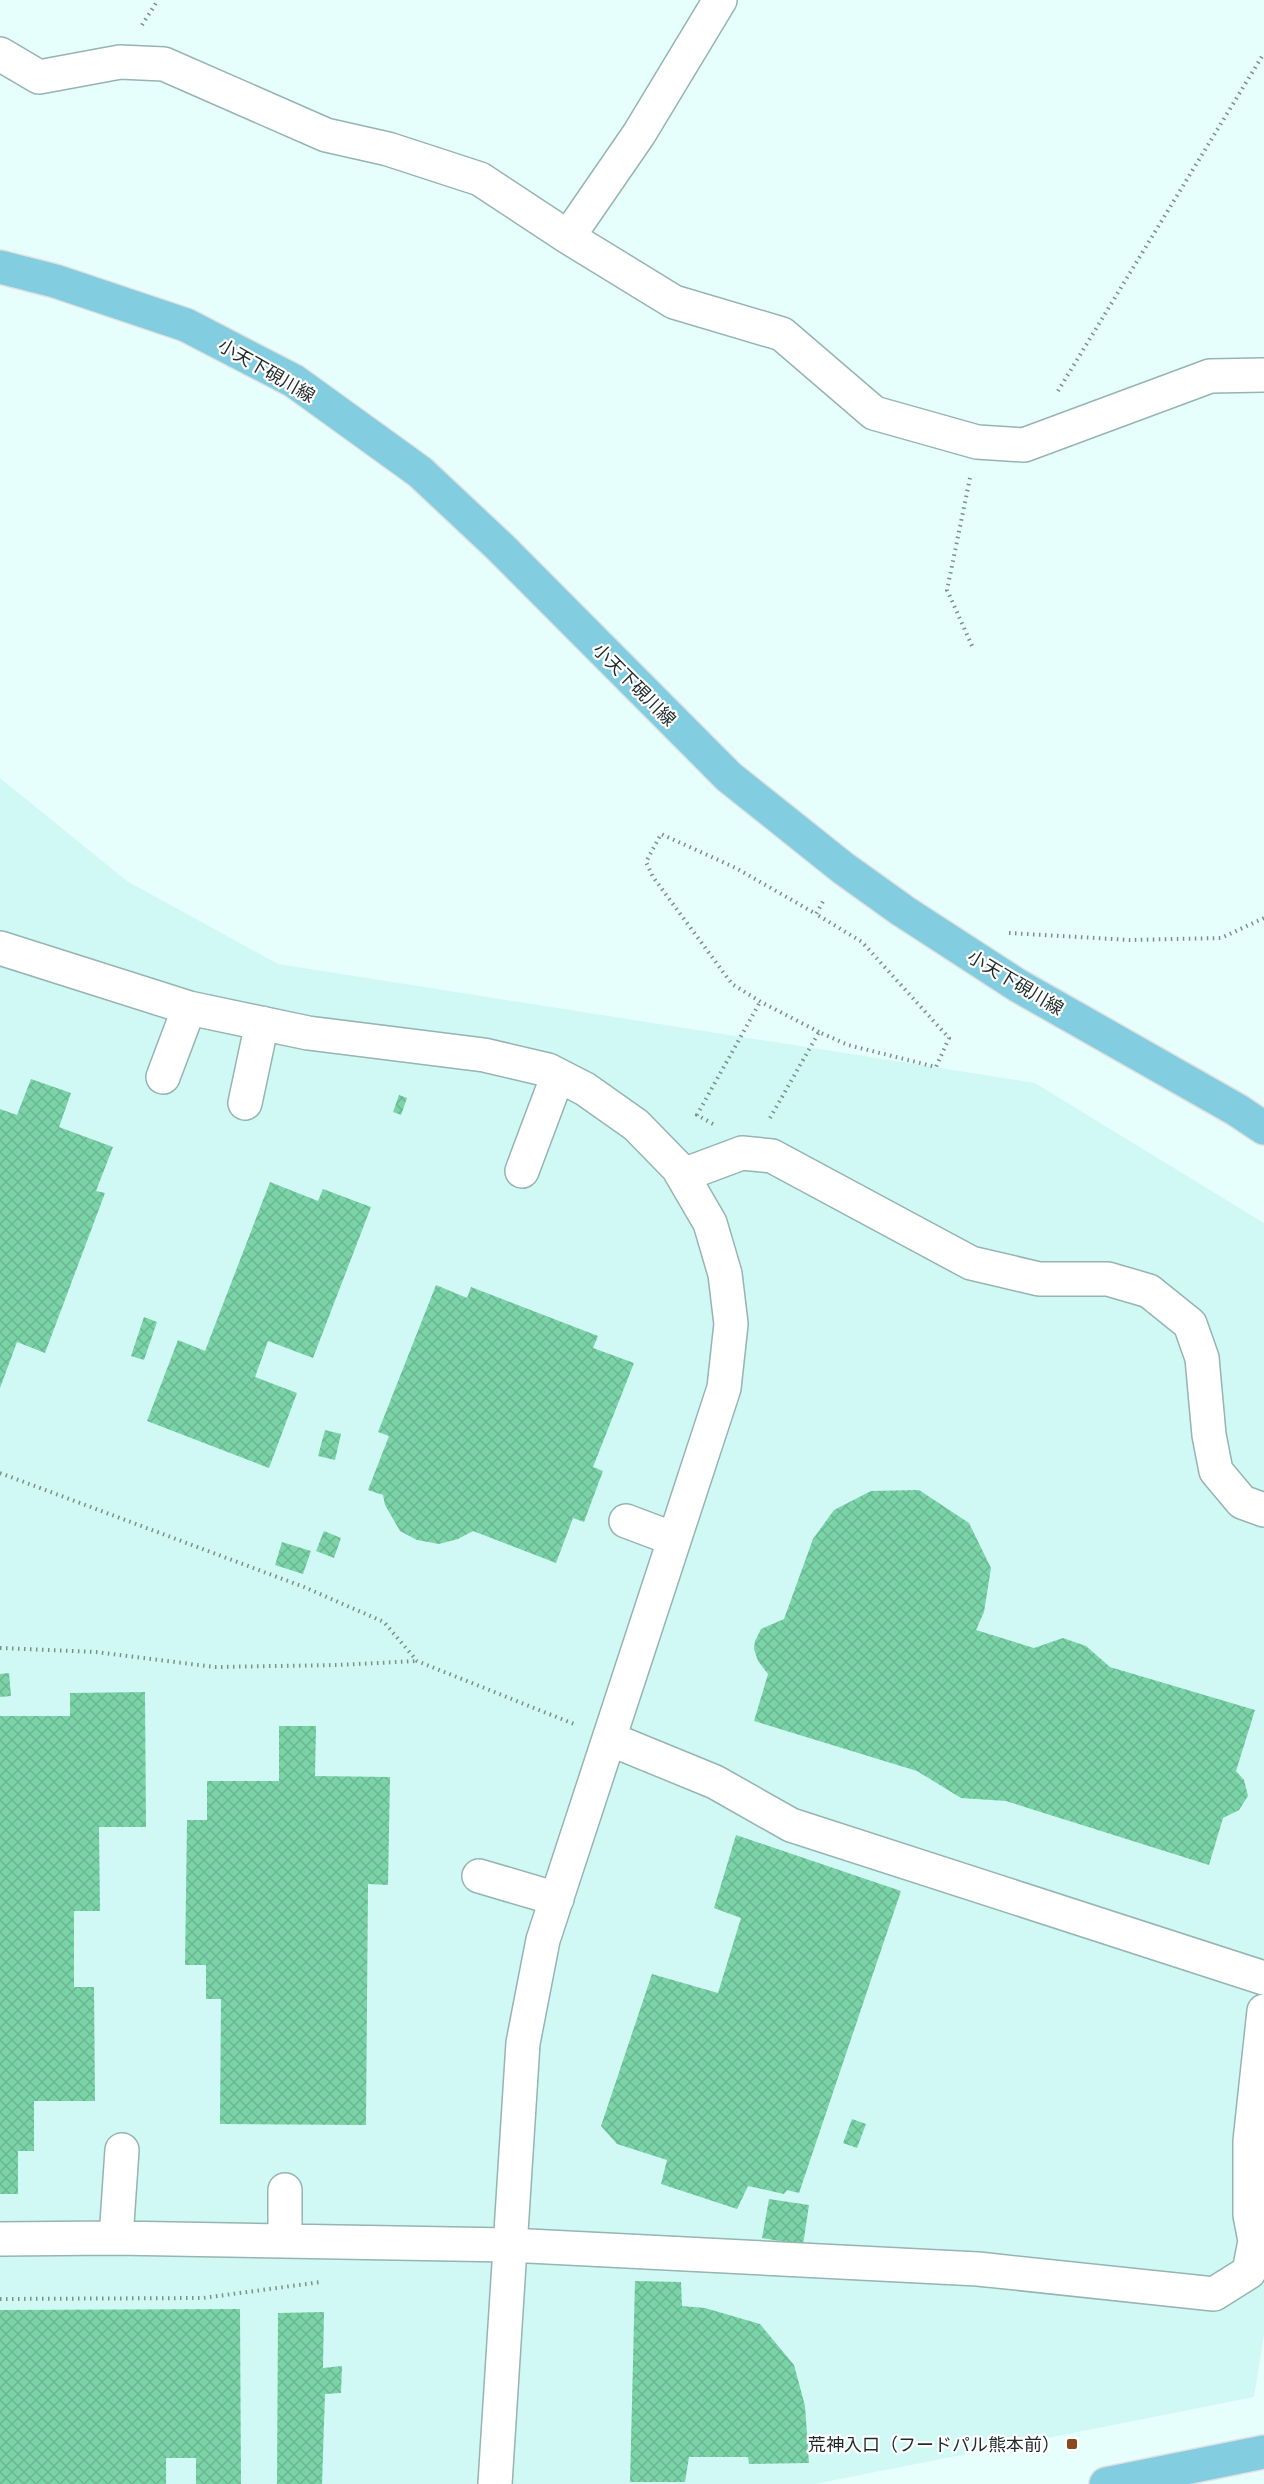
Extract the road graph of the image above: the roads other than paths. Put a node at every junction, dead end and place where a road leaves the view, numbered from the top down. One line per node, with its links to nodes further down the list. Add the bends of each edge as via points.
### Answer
1 (720, 0): 3 (street, via 639,134)
2 (0, 54): 3 (street, via 39,77 120,62 164,64 326,135 388,149 480,179)
3 (568, 237): 5 (street, via 674,302 782,334 874,413 977,442 1024,446 1210,376)
4 (0, 267): 12 (main road, 小天下硯川線, via 55,281 186,325 294,381 420,472 729,777 843,868 1017,985)
5 (1264, 375)
6 (0, 948): 7 (street)
7 (189, 1008): 8 (street); 10 (street)
8 (262, 1023): 9 (street, via 308,1033 484,1054); 11 (street)
9 (558, 1075): 13 (street); 14 (street, via 636,1125)
10 (163, 1077)
11 (245, 1103)
12 (1264, 1128)
13 (522, 1171)
14 (682, 1175): 15 (street, via 742,1153 772,1156 971,1263 1039,1279 1108,1279 1149,1291 1190,1324 1202,1358 1216,1471 1242,1502); 17 (street, via 710,1223 725,1274 731,1324 724,1388)
15 (1264, 1510)
16 (626, 1521): 17 (street)
17 (674, 1539): 18 (street)
18 (610, 1739): 20 (street); 21 (street, via 715,1782 791,1825)
19 (479, 1876): 20 (street)
20 (557, 1899): 28 (street, via 543,1940 523,2043)
21 (1264, 1978)
22 (1264, 2011): 28 (street, via 1250,2141 1250,2215 1255,2241 1249,2272 1214,2294 978,2269)
23 (122, 2150): 26 (street)
24 (285, 2190): 27 (street)
25 (0, 2238): 26 (street)
26 (116, 2238): 27 (street)
27 (285, 2241): 28 (street)
28 (509, 2246): 30 (street)
29 (1264, 2452): 31 (main road)
30 (495, 2484)
31 (1106, 2484)

